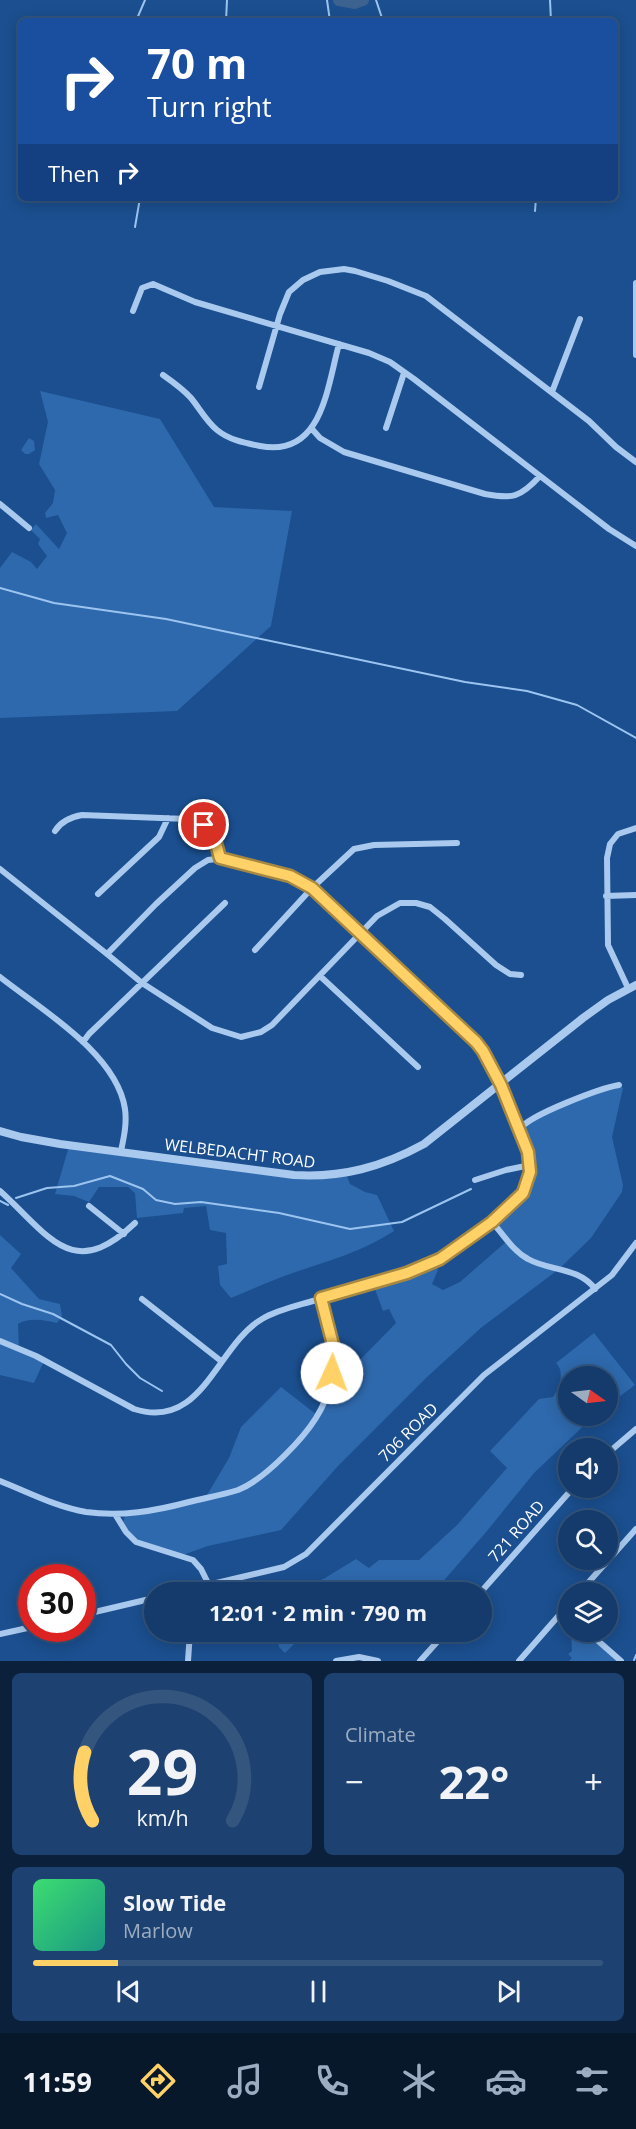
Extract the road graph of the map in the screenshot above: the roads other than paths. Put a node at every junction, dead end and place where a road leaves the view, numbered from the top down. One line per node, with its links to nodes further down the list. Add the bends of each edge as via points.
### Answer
1 (636, 284): 6 (street)
2 (133, 311): 4 (street, via 142,288 153,284 195,302)
3 (580, 319): 10 (street)
4 (278, 326): 5 (street); 9 (street); 10 (street, via 284,301 303,280 329,270 355,272 426,296)
5 (339, 345): 7 (street, via 390,362); 12 (street)
6 (636, 355)
7 (404, 373): 11 (street); 14 (street)
8 (163, 375): 12 (street, via 191,398 213,427 230,438 278,447 294,443)
9 (260, 387)
10 (552, 392): 13 (street)
11 (386, 428)
12 (312, 429): 14 (street, via 344,452 485,494 516,496)
13 (636, 462)
14 (540, 477): 17 (street)
15 (0, 504): 16 (street)
16 (29, 528)
17 (636, 546)
18 (168, 818): 20 (street, via 82,815 67,820); 22 (street, via 204,825 214,836); 25 (street, via 156,840)
19 (636, 828): 27 (street, via 618,834 610,844)
20 (55, 831)
21 (457, 843): 24 (street, via 360,847)
22 (220, 858): 24 (street, via 290,876); 31 (street, via 195,868)
23 (0, 869): 31 (street)
24 (312, 888): 29 (street); 30 (street)
25 (98, 894)
26 (636, 895): 27 (street)
27 (606, 896): 36 (street, via 608,945)
28 (225, 903): 35 (street)
29 (360, 933): 32 (street, via 390,907 405,902 422,904 445,919 496,965 510,974); 33 (street); 40 (street, via 476,1042)
30 (255, 950)
31 (107, 954): 35 (street)
32 (521, 975)
33 (320, 976): 35 (street, via 272,1025 241,1037 212,1028); 38 (street)
34 (0, 977): 37 (street)
35 (142, 983): 37 (street)
36 (632, 987): 40 (street, WELBEDACHT ROAD, via 583,1018)
37 (83, 1042): 43 (street, via 102,1061 119,1090 125,1118)
38 (418, 1067)
39 (619, 1084): 41 (street, via 532,1119)
40 (501, 1085): 41 (street); 43 (street, WELBEDACHT ROAD, via 420,1146 378,1165 345,1173 294,1175)
41 (520, 1129): 44 (street)
42 (0, 1131): 43 (street, WELBEDACHT ROAD)
43 (121, 1151)
44 (530, 1165): 45 (street); 48 (street, via 523,1193)
45 (475, 1180)
46 (0, 1191): 50 (street, via 32,1223 73,1251 94,1251)
47 (89, 1206): 50 (street)
48 (492, 1222): 52 (street, via 522,1256 573,1273); 53 (street, via 423,1267)
49 (135, 1223): 50 (street)
50 (124, 1234)
51 (636, 1243): 52 (street, 706 ROAD, via 612,1275)
52 (595, 1289): 64 (street, 706 ROAD, via 484,1375 302,1556 284,1567)
53 (321, 1298): 56 (street, via 261,1319 243,1333); 61 (street, via 333,1345 332,1373 322,1407 298,1443 267,1472 238,1490 152,1511)
54 (141, 1299): 56 (street)
55 (0, 1341): 56 (street, via 123,1404 148,1412 182,1406 192,1400)
56 (221, 1361)
57 (636, 1429): 58 (street)
58 (618, 1444)
59 (0, 1481): 61 (street, via 70,1509)
60 (564, 1498): 65 (street, 721 ROAD)
61 (115, 1514): 63 (street, via 136,1542 193,1560)
62 (636, 1529): 66 (street)
63 (208, 1582)
64 (222, 1582)
65 (490, 1582)
66 (589, 1582)
67 (144, 1600): 68 (street)
68 (96, 1612)
69 (558, 1620): 79 (street)
70 (18, 1630): 71 (street)
71 (0, 1634)
72 (189, 1642): 75 (street)
73 (437, 1642): 78 (street)
74 (599, 1642): 80 (street)
75 (188, 1661)
76 (336, 1661): 77 (street, via 359,1657)
77 (378, 1661)
78 (420, 1661)
79 (519, 1661)
80 (621, 1661)

